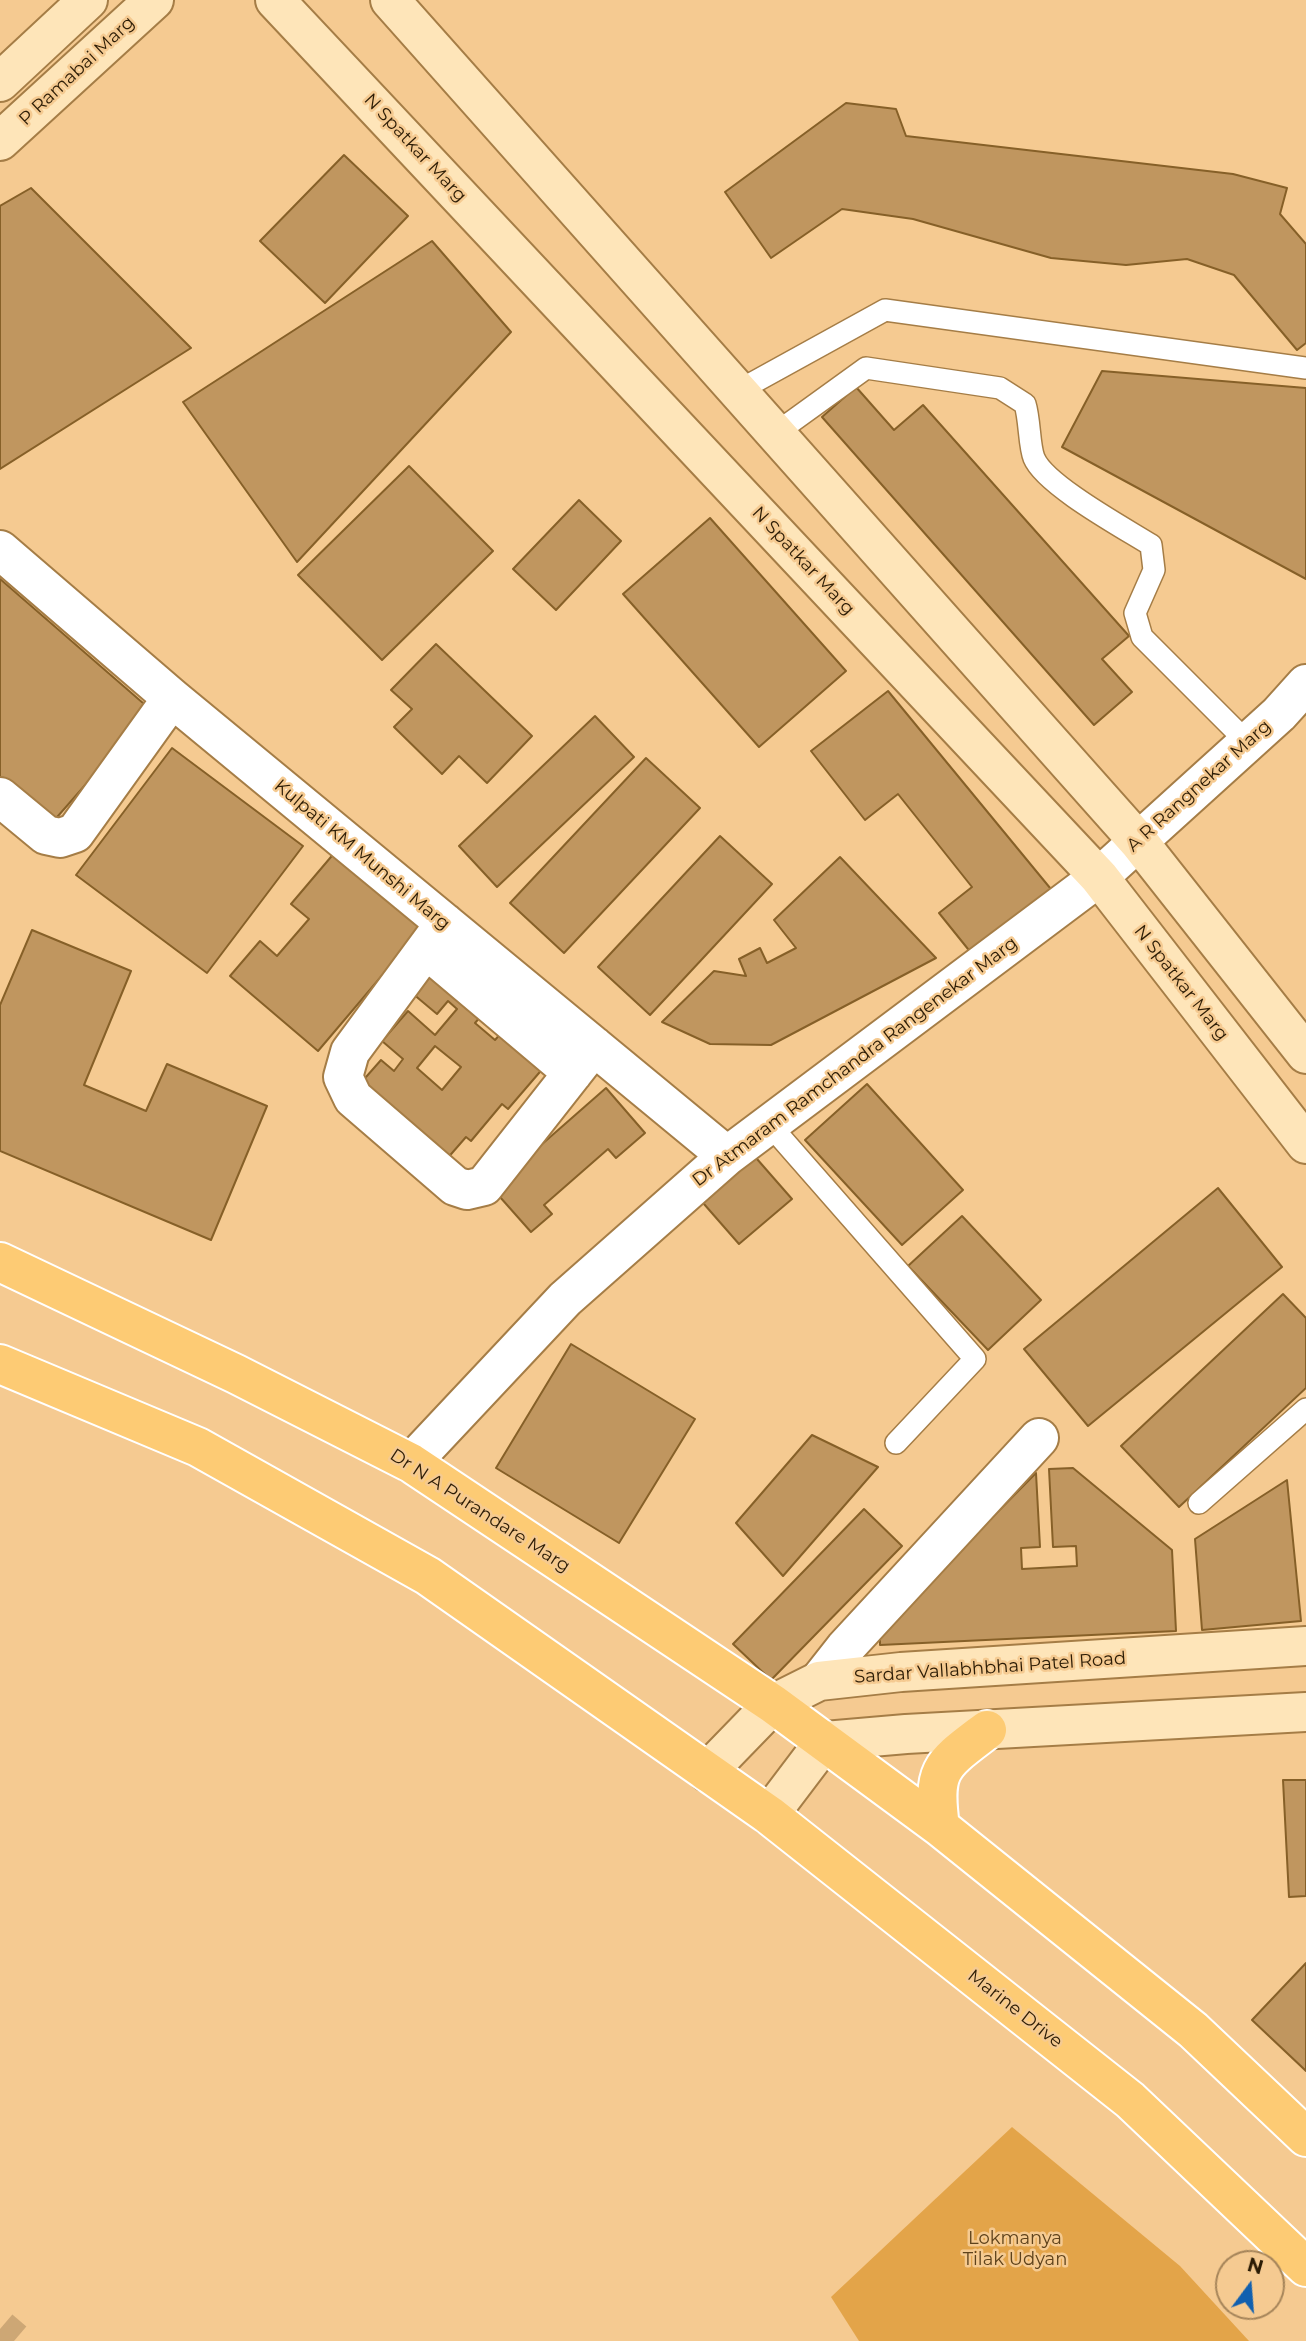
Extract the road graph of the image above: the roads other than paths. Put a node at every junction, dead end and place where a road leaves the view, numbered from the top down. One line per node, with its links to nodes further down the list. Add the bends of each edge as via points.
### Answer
1 (88, 0): 5 (main road)
2 (154, 0): 6 (main road, P Ramabai Marg)
3 (275, 0): 17 (main road, N Spatkar Marg)
4 (390, 0): 8 (main road)
5 (0, 82)
6 (0, 141)
7 (1306, 368): 8 (lane, via 885,310)
8 (738, 391): 9 (main road)
9 (776, 433): 14 (lane, via 866,369 1000,388 1025,404 1034,457 1048,478 1151,545 1154,570 1135,613 1142,637); 16 (main road)
10 (0, 550): 12 (street, Kulpati KM Munshi Marg)
11 (1306, 684): 13 (street, A R Rangnekar Marg)
12 (172, 698): 15 (street, via 75,833 60,838 46,835); 18 (street, Kulpati KM Munshi Marg)
13 (1292, 716): 14 (street, A R Rangnekar Marg)
14 (1247, 742): 16 (street, A R Rangnekar Marg)
15 (0, 797)
16 (1138, 841): 17 (street, A R Rangnekar Marg); 19 (main road)
17 (1098, 877): 21 (street, Dr Atmaram Ramchandra Rangenekar Marg); 22 (main road, N Spatkar Marg)
18 (436, 936): 20 (street, Kulpati KM Munshi Marg); 20 (street, via 350,1052 343,1077 353,1098 455,1186 467,1190 484,1186)
19 (1306, 1054)
20 (583, 1060): 23 (street, Kulpati KM Munshi Marg)
21 (769, 1124): 23 (street, Dr Atmaram Ramchandra Rangenekar Marg); 28 (lane, via 975,1359)
22 (1306, 1144)
23 (726, 1156): 29 (street, Dr Atmaram Ramchandra Rangenekar Marg, via 565,1299)
24 (0, 1262): 29 (main road, Dr N A Purandare Marg)
25 (0, 1364): 37 (main road, via 198,1447 428,1576)
26 (1306, 1409): 30 (lane)
27 (1039, 1438): 32 (street)
28 (896, 1443)
29 (411, 1463): 33 (main road, Dr N A Purandare Marg)
30 (1199, 1503)
31 (1306, 1646): 32 (main road, Sardar Vallabhbhai Patel Road)
32 (819, 1681): 33 (main road, Sardar Vallabhbhai Patel Road)
33 (773, 1704): 36 (main road, Dr N A Purandare Marg); 37 (main road, Sardar Vallabhbhai Patel Road)
34 (1306, 1712): 35 (main road)
35 (987, 1730): 36 (main road); 39 (main road, via 953,1758 938,1779)
36 (825, 1741): 38 (main road); 39 (main road)
37 (707, 1772): 38 (main road, Marine Drive)
38 (769, 1815): 41 (main road, Marine Drive, via 1130,2100)
39 (940, 1827): 40 (main road, via 1193,2030)
40 (1306, 2137)
41 (1306, 2267)

